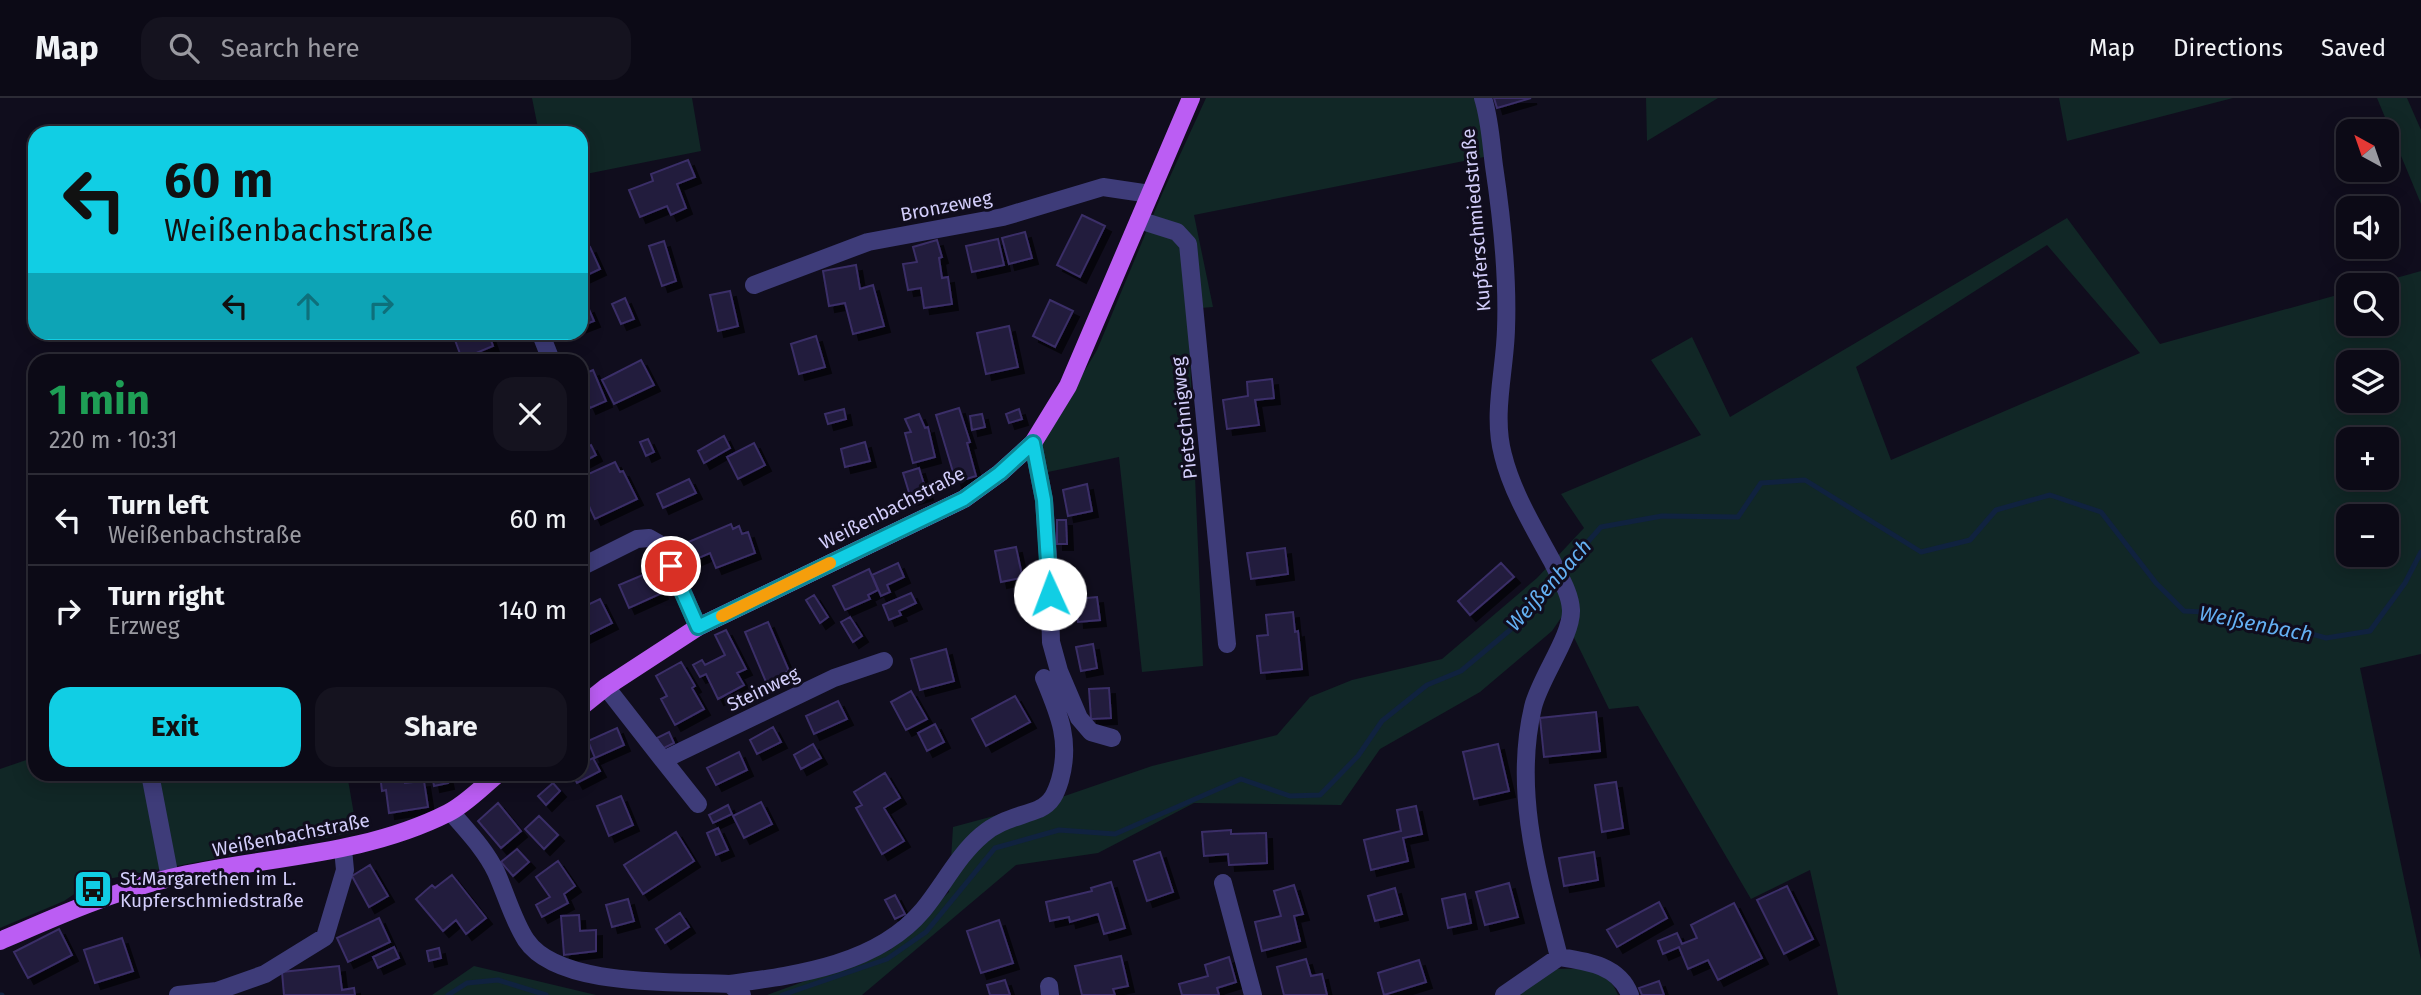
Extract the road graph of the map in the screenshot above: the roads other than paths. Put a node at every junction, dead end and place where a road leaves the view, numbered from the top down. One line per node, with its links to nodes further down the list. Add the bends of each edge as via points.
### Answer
1 (1191, 98): 3 (main road, Weißenbachstraße)
2 (1483, 98): 24 (street, Kupferschmiedstraße, via 1500,205 1506,296 1498,411 1501,443 1510,477 1566,588 1571,609 1569,624 1539,686 1531,718 1526,802 1532,856)
3 (1150, 194): 4 (main road, Weißenbachstraße); 5 (street, Bronzeweg, via 1103,187 1003,217 868,242)
4 (1139, 220): 6 (main road, Weißenbachstraße, via 1068,386); 9 (street, Pietschnigweg, via 1177,232 1188,244)
5 (754, 285)
6 (1033, 443): 8 (main road, Weißenbachstraße, via 964,499); 14 (street, via 1044,500 1051,642 1079,718 1091,732)
7 (588, 564): 8 (street, via 637,539 649,538 663,546)
8 (698, 627): 12 (main road, Weißenbachstraße)
9 (1227, 644)
10 (884, 661): 15 (street, Steinweg, via 834,678)
11 (1044, 678): 25 (street, via 1065,742 1055,796 1042,808 1001,821 981,835 922,911 897,934 864,953)
12 (606, 687): 13 (main road, Weißenbachstraße); 15 (street)
13 (588, 701)
14 (1112, 738)
15 (663, 760): 18 (street)
16 (151, 781): 21 (street)
17 (489, 781): 19 (main road, Weißenbachstraße)
18 (698, 804)
19 (451, 812): 20 (main road, Weißenbachstraße, via 393,836); 25 (street, via 495,869 526,940 554,963 618,979)
20 (343, 849): 21 (main road, Weißenbachstraße); 26 (street, via 345,870 325,937 265,974 217,991)
21 (170, 878): 23 (main road, Weißenbachstraße, via 90,902)
22 (1223, 883): 27 (street)
23 (0, 940)
24 (1559, 957): 28 (street); 29 (street, via 1596,963 1609,970)
25 (736, 990)
26 (178, 995)
27 (1253, 995)
28 (1504, 995)
29 (1630, 995)

